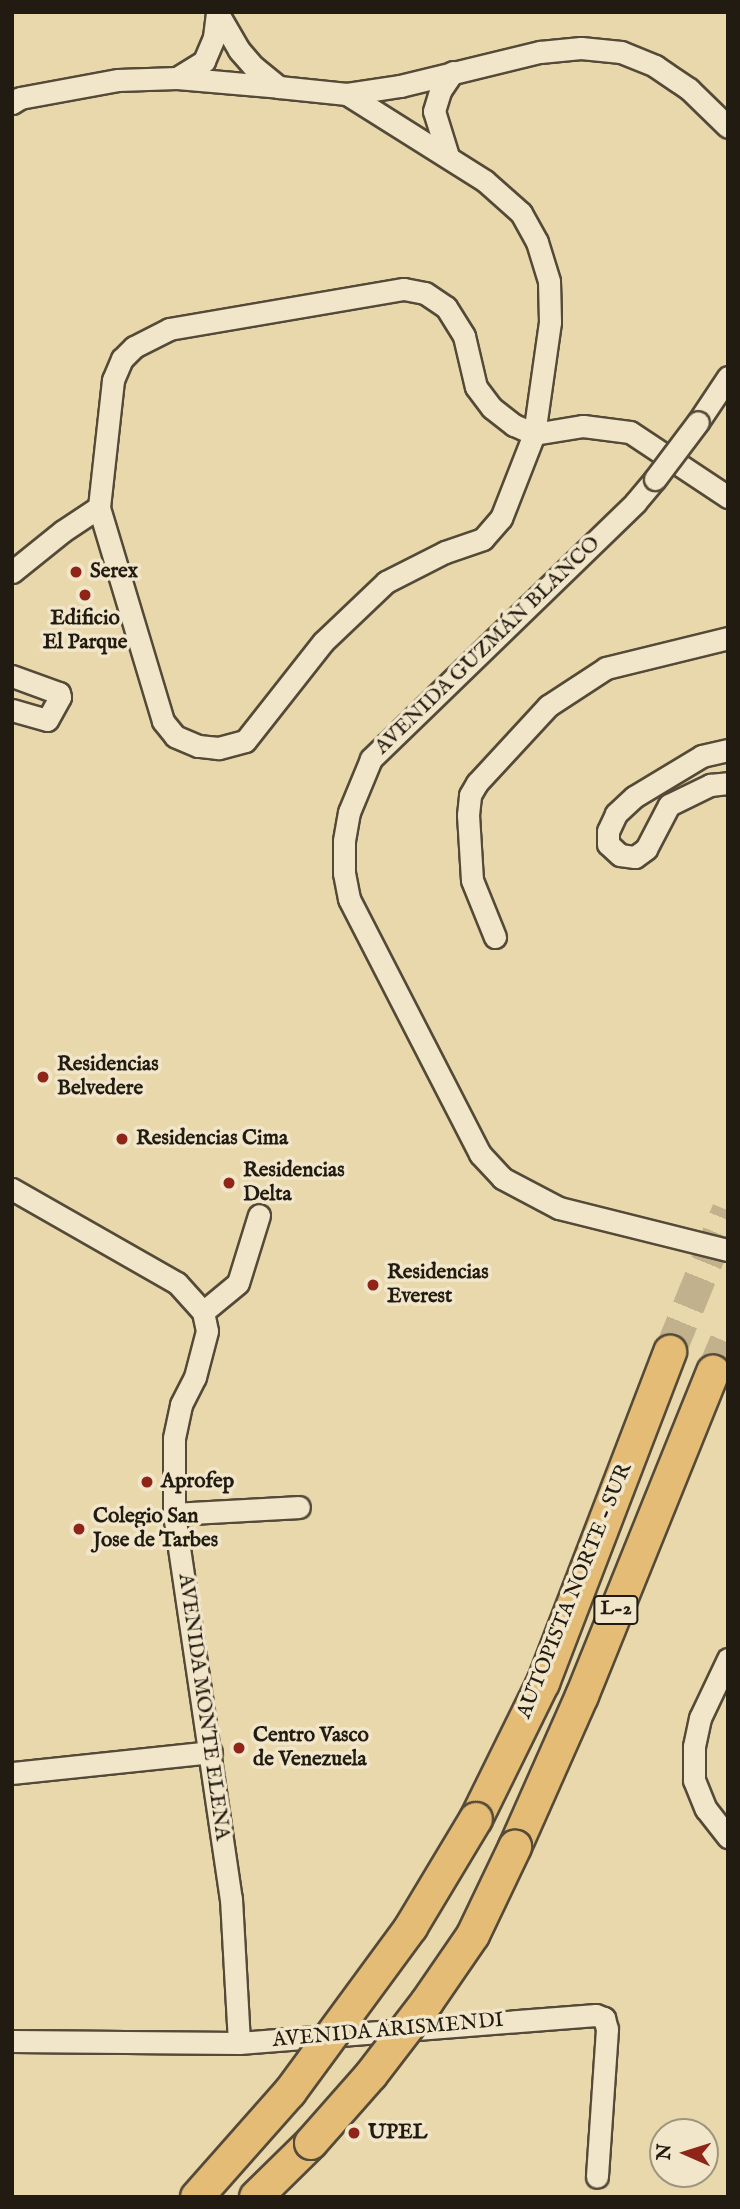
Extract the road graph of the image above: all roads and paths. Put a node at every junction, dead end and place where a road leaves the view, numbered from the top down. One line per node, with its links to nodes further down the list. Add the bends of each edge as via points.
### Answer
1 (217, 13): 3 (street, via 204,61); 4 (street, via 239,50)
2 (453, 72): 5 (street); 7 (street, via 540,52 581,48 621,52 678,81); 8 (street, via 434,111)
3 (177, 78): 4 (street); 6 (street, via 118,80)
4 (279, 87): 5 (street)
5 (348, 94): 8 (street)
6 (12, 103)
7 (728, 127)
8 (449, 156): 10 (street, via 521,213 549,281 550,321)
9 (728, 377): 22 (street, AVENIDA GUZMÁN BLANCO, bridge, via 635,503 371,759 349,812 344,841 349,899 480,1154 502,1178 559,1208)
10 (534, 434): 11 (street, via 583,426 630,432); 12 (street, via 492,408 476,387 464,336 446,307 425,293 404,289 169,329 134,347 122,359 113,380); 12 (street, via 501,518 483,539 445,552 386,582 323,642 245,741 218,748 175,736 163,721)
11 (728, 497)
12 (99, 507): 13 (street)
13 (12, 572)
14 (728, 639): 19 (street, via 606,668 548,706 477,783 468,815 472,880)
15 (12, 676): 16 (street, via 60,697 47,720)
16 (12, 710)
17 (728, 750): 18 (street, via 702,755 634,797 616,814 608,844 620,855 635,857 646,849 669,805 710,785)
18 (728, 783)
19 (495, 937)
20 (12, 1189): 23 (street, via 177,1283)
21 (259, 1215): 23 (street, via 238,1283)
22 (728, 1250)
23 (202, 1312): 27 (street, AVENIDA MONTE ELENA, via 208,1331 174,1438)
24 (670, 1352): 36 (highway, AUTOPISTA NORTE - SUR / L-2, bridge, via 542,1683 476,1819 411,1927 306,2070)
25 (713, 1371): 34 (highway, L-2, bridge, via 582,1696 473,1935 371,2075)
26 (299, 1507): 27 (street)
27 (174, 1514): 29 (street, AVENIDA MONTE ELENA)
28 (728, 1659): 31 (street, via 700,1718 694,1780 706,1809)
29 (211, 1752): 30 (street); 33 (street, AVENIDA MONTE ELENA, via 231,1899)
30 (12, 1773)
31 (728, 1837)
32 (12, 2041): 33 (street, AVENIDA ARISMENDI)
33 (239, 2043): 35 (street, AVENIDA ARISMENDI, via 596,2015 604,2018 607,2029)
34 (311, 2143): 37 (highway, L-2); 38 (highway)
35 (597, 2177)
36 (197, 2197)
37 (256, 2197)
38 (273, 2197)

